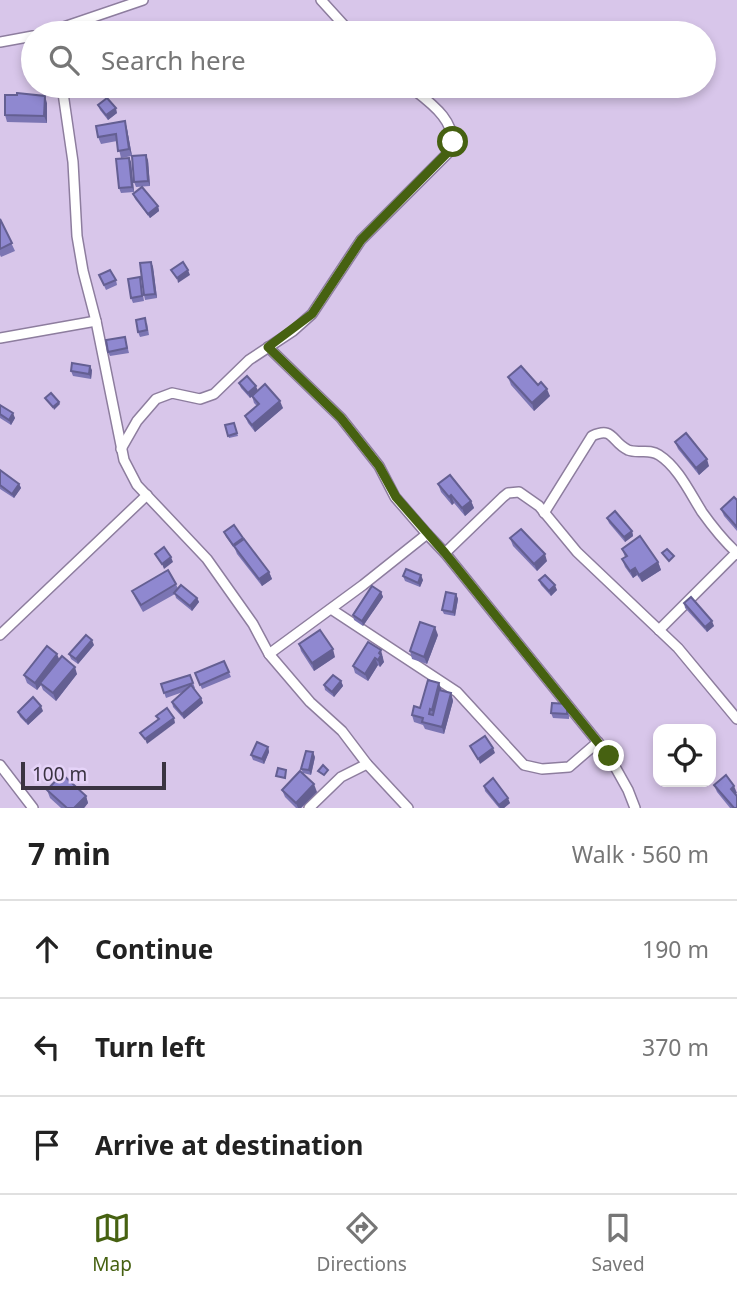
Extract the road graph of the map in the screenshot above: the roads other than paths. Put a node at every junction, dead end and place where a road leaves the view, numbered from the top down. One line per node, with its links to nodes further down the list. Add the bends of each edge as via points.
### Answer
1 (143, 0): 3 (street)
2 (320, 0): 4 (street)
3 (83, 21)
4 (340, 21)
5 (21, 38): 6 (street)
6 (0, 41)
7 (64, 98): 9 (street, via 77,236)
8 (423, 98): 11 (street, via 443,116 452,134 451,149 361,240 312,314)
9 (96, 321): 10 (street); 12 (street)
10 (0, 338)
11 (268, 347): 12 (street, via 214,394 200,399 172,393 156,398); 15 (street, via 341,418)
12 (121, 449): 13 (street, via 131,475)
13 (147, 495): 20 (street); 21 (street, via 207,559)
14 (544, 513): 16 (street, via 519,492 508,493); 17 (street, via 592,436 601,431 631,452 649,451 665,459); 19 (street, via 577,552)
15 (427, 534): 16 (street); 18 (street)
16 (445, 553): 23 (street)
17 (736, 553): 19 (street)
18 (331, 609): 21 (street); 23 (street, via 457,692 524,765 569,767)
19 (659, 630): 22 (street)
20 (0, 635)
21 (269, 654): 24 (street)
22 (737, 719)
23 (598, 742): 29 (street)
24 (367, 764): 27 (street, via 341,777); 28 (street)
25 (0, 765): 26 (street)
26 (33, 808)
27 (309, 808)
28 (408, 808)
29 (635, 808)

